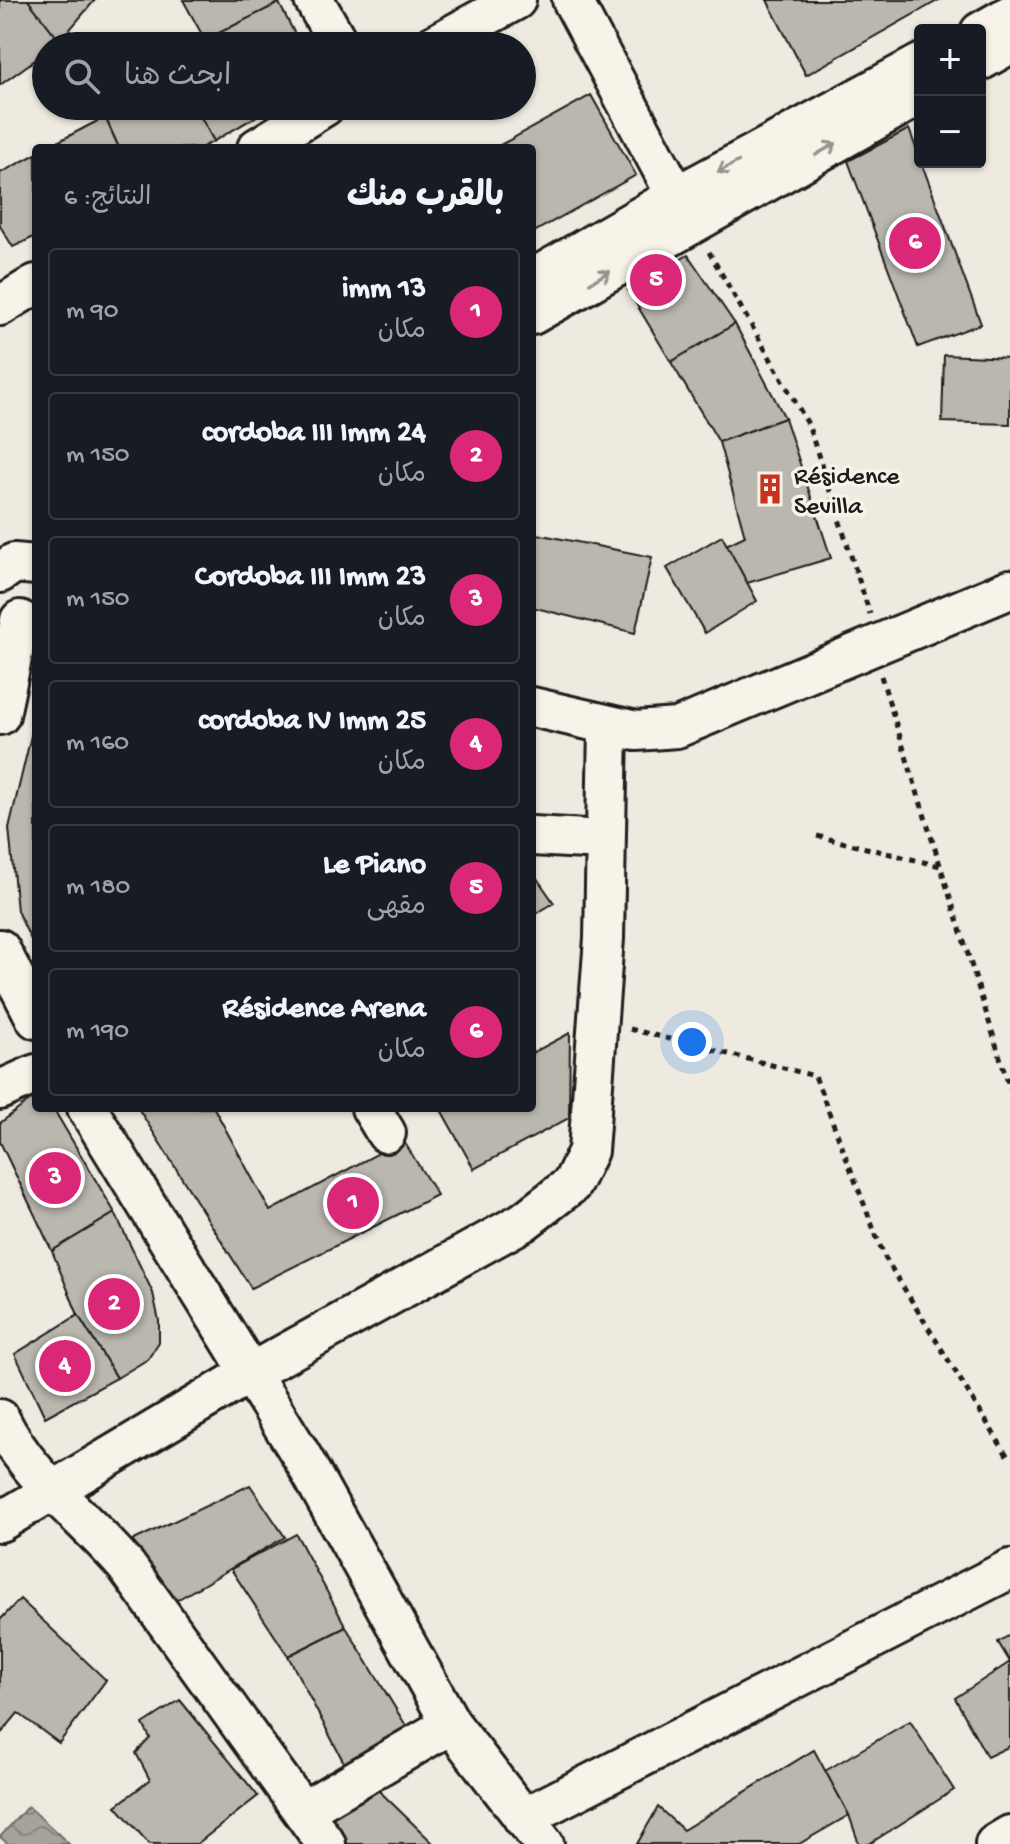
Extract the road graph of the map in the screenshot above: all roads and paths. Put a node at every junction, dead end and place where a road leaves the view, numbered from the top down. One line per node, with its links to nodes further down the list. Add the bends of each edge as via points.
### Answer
1 (314, 0): 6 (street)
2 (572, 0): 14 (street)
3 (500, 4): 7 (street)
4 (1010, 15): 5 (street)
5 (986, 29)
6 (332, 32)
7 (455, 32)
8 (1010, 44): 9 (street)
9 (986, 58)
10 (914, 68): 14 (street, one-way to 14)
11 (918, 96): 14 (street, one-way to 11)
12 (302, 120): 13 (street)
13 (263, 144)
14 (684, 210): 15 (street); 18 (street, one-way to 14); 21 (path, via 808,424)
15 (536, 277)
16 (32, 286): 17 (street)
17 (0, 306)
18 (536, 312)
19 (1010, 589): 21 (street)
20 (12, 614): 23 (street)
21 (876, 647): 24 (street, via 677,728 650,732); 28 (path)
22 (536, 708): 24 (street)
23 (0, 715)
24 (608, 727): 27 (street)
25 (536, 836): 27 (street)
26 (817, 836): 28 (path)
27 (604, 840): 31 (street)
28 (940, 866): 33 (path)
29 (0, 949): 30 (street)
30 (32, 1011)
31 (598, 1021): 36 (street, via 588,1151 572,1184 523,1222); 38 (path, via 815,1076 884,1256)
32 (32, 1076): 34 (street)
33 (1010, 1089)
34 (0, 1090)
35 (89, 1112): 36 (street)
36 (250, 1373): 39 (street); 42 (street, via 341,1523)
37 (0, 1419): 39 (street, via 27,1465)
38 (1010, 1460)
39 (54, 1492): 40 (street); 43 (street, via 127,1567)
40 (0, 1522)
41 (1010, 1569): 44 (street)
42 (451, 1724): 43 (street); 44 (street)
43 (303, 1811): 46 (street)
44 (534, 1831)
45 (1010, 1835): 47 (street)
46 (326, 1844)
47 (995, 1844)

